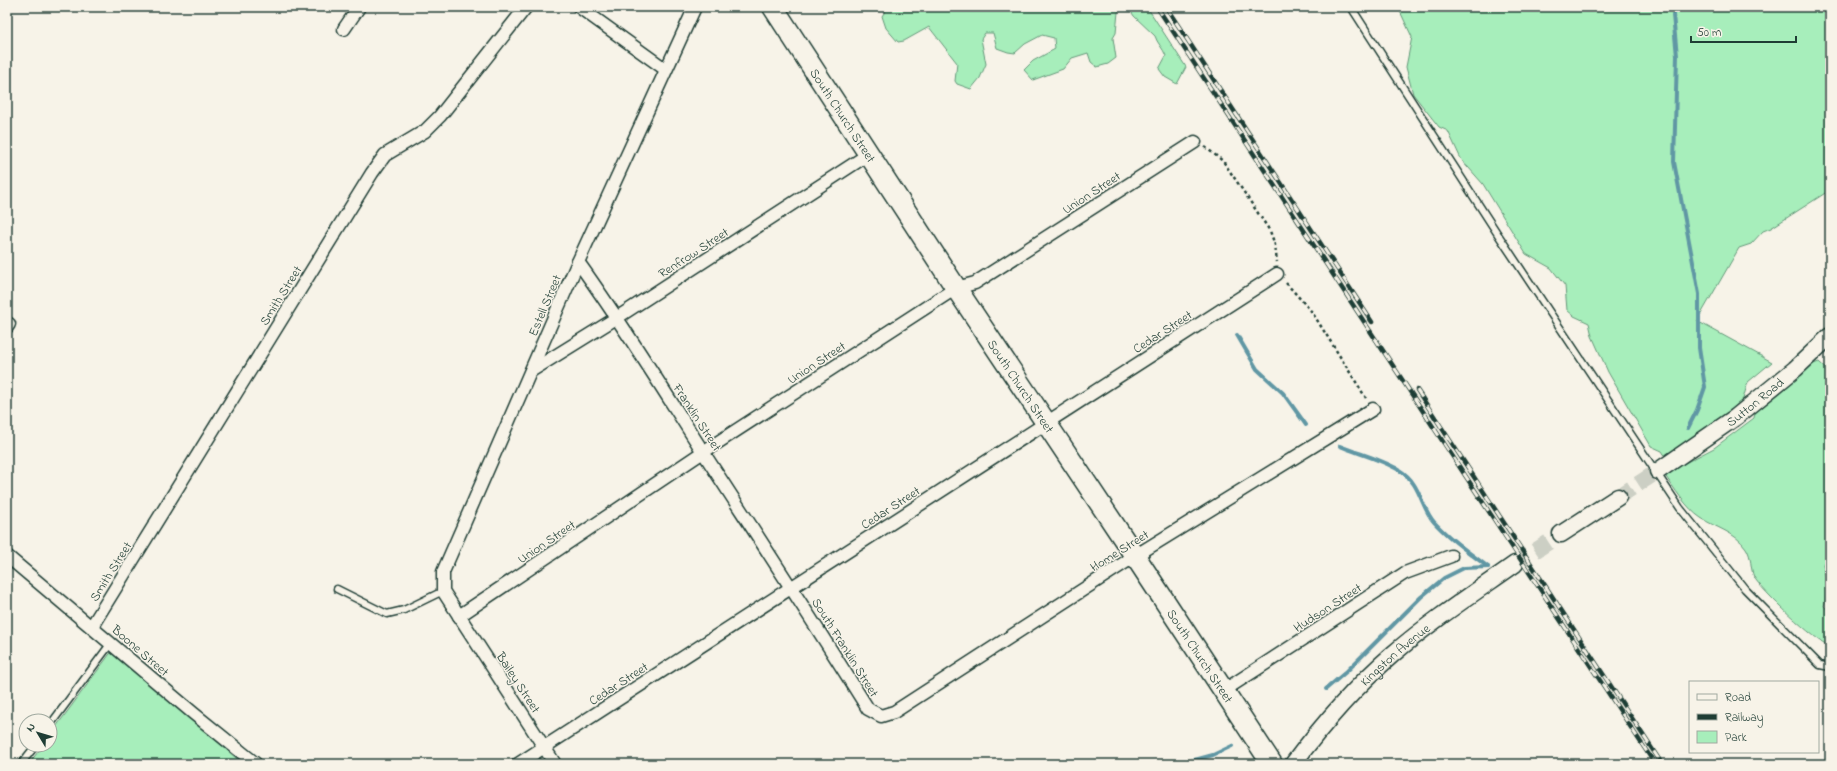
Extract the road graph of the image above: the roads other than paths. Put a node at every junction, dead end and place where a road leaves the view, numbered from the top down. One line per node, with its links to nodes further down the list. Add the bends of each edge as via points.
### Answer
1 (359, 7): 7 (street)
2 (526, 7): 31 (street, Smith Street, via 440,116 425,131 385,155 372,173)
3 (579, 7): 8 (street)
4 (695, 7): 8 (street, Estell Street)
5 (773, 7): 10 (main road, South Church Street)
6 (1351, 7): 33 (lane, via 1680,508 1758,604 1820,665)
7 (344, 29)
8 (665, 69): 11 (street, Estell Street)
9 (1195, 142): 13 (street, Union Street, via 975,283)
10 (869, 154): 13 (main road, South Church Street); 14 (street, Renfrow Street)
11 (578, 262): 14 (street, Franklin Street); 16 (street, Estell Street)
12 (1277, 274): 18 (street, Cedar Street)
13 (956, 288): 18 (main road, South Church Street); 19 (street, Union Street)
14 (618, 317): 16 (street, Renfrow Street); 19 (street, Franklin Street)
15 (1830, 336): 20 (street, Sutton Road, via 1742,413)
16 (531, 371): 29 (street, Estell Street, via 443,572)
17 (1373, 409): 24 (street, Home Street)
18 (1046, 422): 24 (main road, South Church Street); 27 (street, Cedar Street)
19 (703, 452): 27 (street, Franklin Street); 30 (street, Union Street)
20 (1658, 471)
21 (1618, 497): 22 (street)
22 (1561, 534)
23 (7, 556): 31 (street, Boone Street)
24 (1135, 556): 34 (main road, South Church Street); 36 (street, Home Street, via 894,712)
25 (1451, 556): 34 (street, Hudson Street, via 1405,573)
26 (1515, 564): 44 (street, Kingston Avenue, via 1392,655 1344,703)
27 (792, 587): 36 (street, South Franklin Street, via 868,709); 37 (street, Cedar Street)
28 (337, 589): 29 (lane, via 387,614 404,610)
29 (443, 591): 30 (street)
30 (459, 616): 37 (street, Bailey Street)
31 (92, 626): 32 (street, Boone Street)
32 (111, 643): 35 (lane); 40 (street, Boone Street)
33 (1830, 667)
34 (1223, 691): 43 (main road, South Church Street)
35 (58, 715)
36 (881, 716)
37 (544, 747): 41 (street, Cedar Street); 42 (street, Bailey Street)
38 (30, 753): 39 (lane)
39 (22, 764)
40 (256, 764)
41 (518, 764)
42 (555, 764)
43 (1272, 764)
44 (1293, 764)

